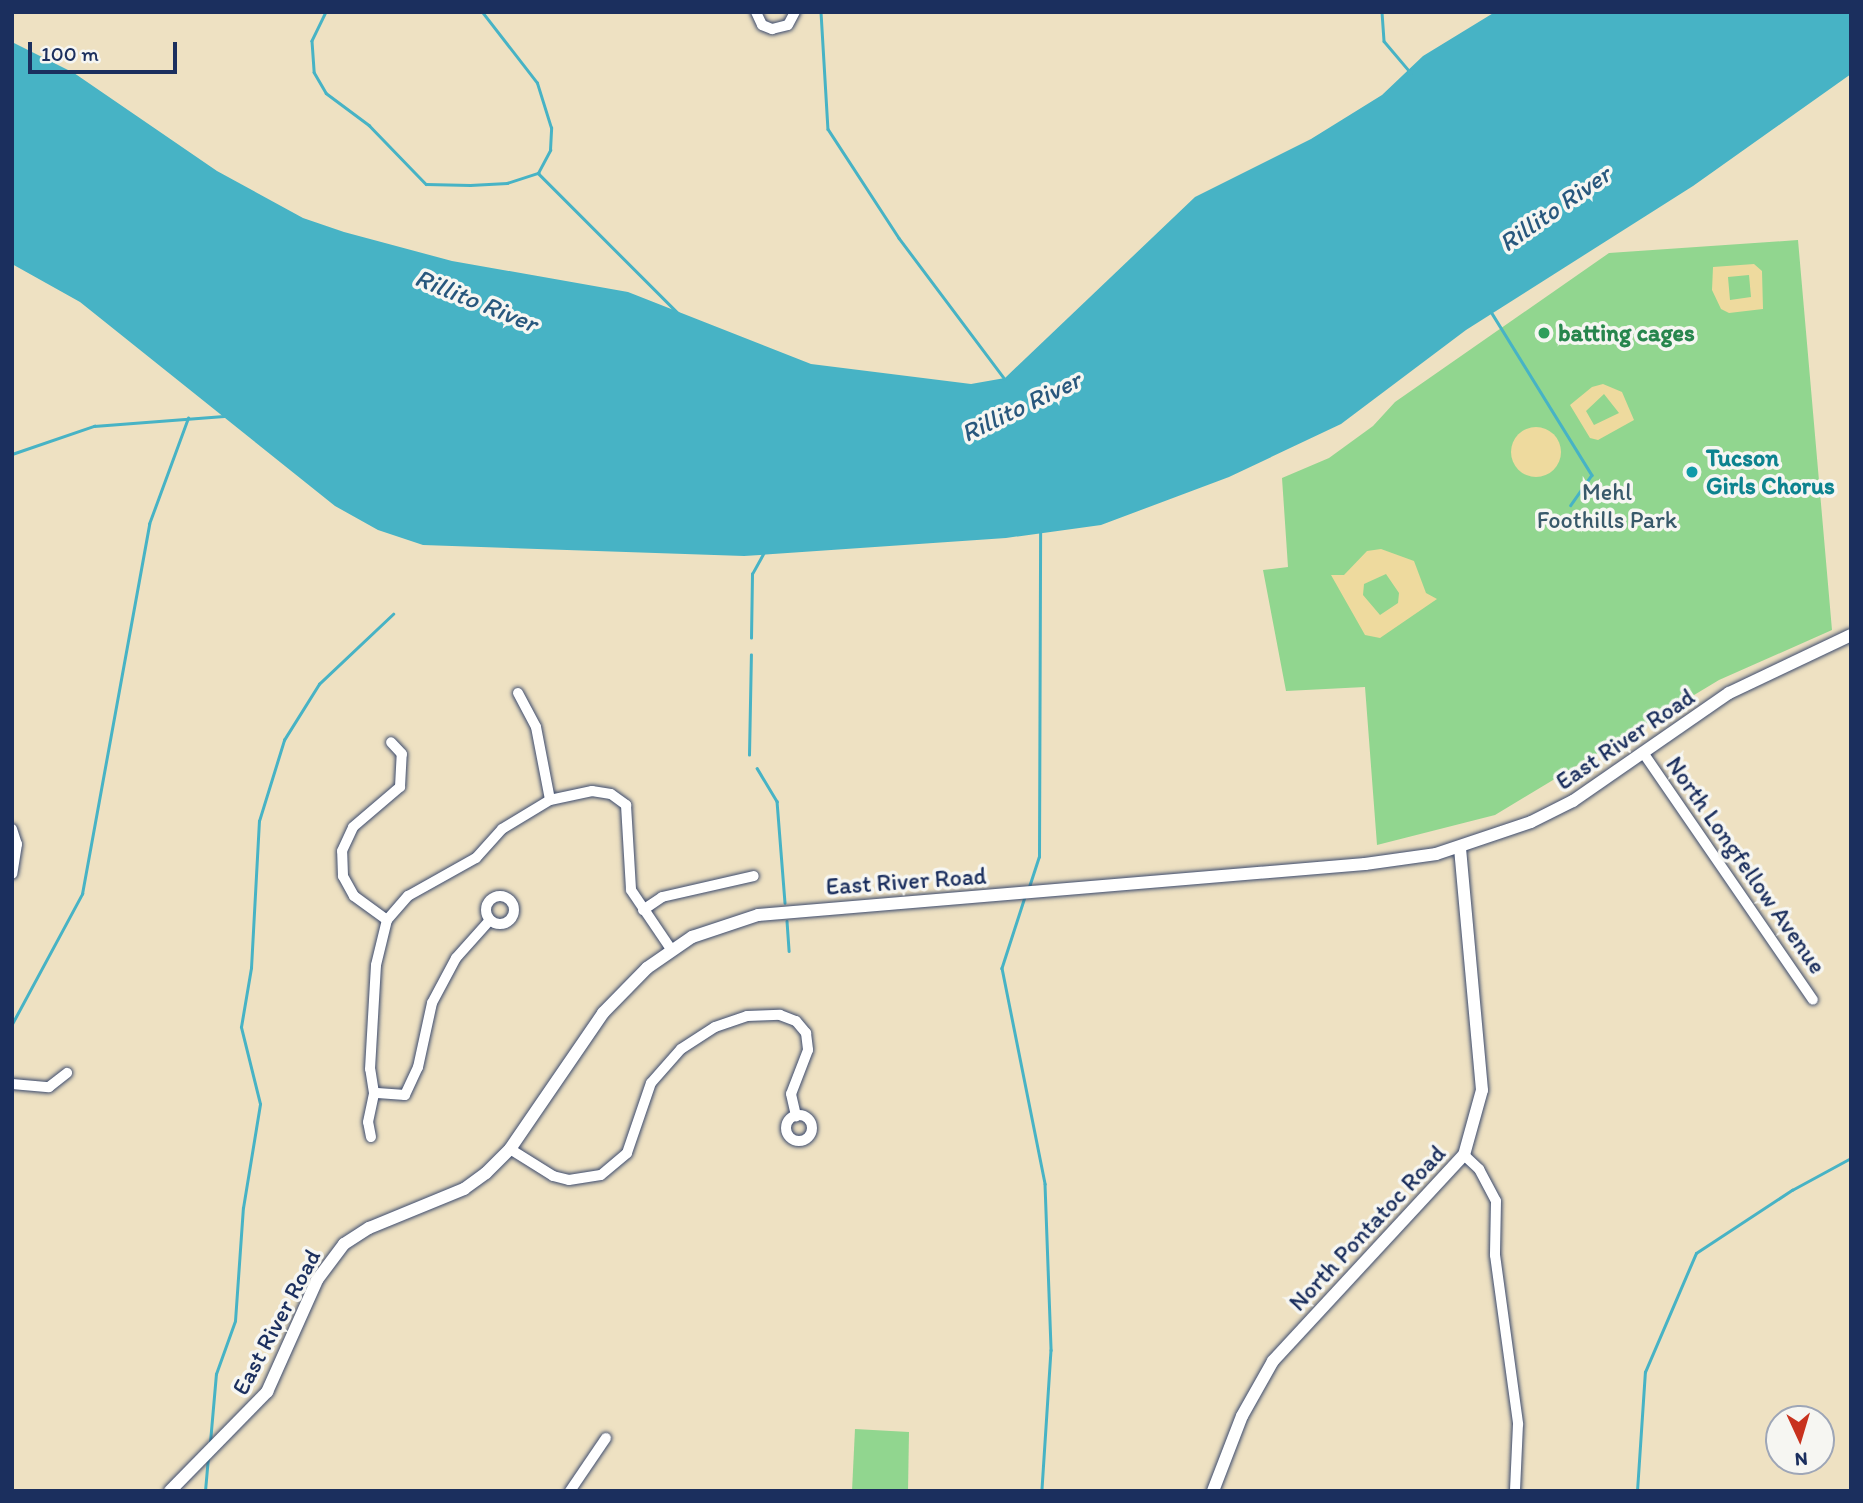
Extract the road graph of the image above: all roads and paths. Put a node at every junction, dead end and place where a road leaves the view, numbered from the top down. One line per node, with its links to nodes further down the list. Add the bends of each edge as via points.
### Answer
1 (756, 12): 2 (street, via 762,25 772,29 788,25)
2 (795, 12)
3 (1851, 635): 6 (street, East River Road, via 1729,693)
4 (517, 694): 7 (street, via 536,727)
5 (391, 742): 13 (street, via 402,754 400,787 353,827 342,851 343,876 354,896)
6 (1644, 754): 9 (street, East River Road, via 1608,781 1531,822); 16 (street, North Longfellow Avenue)
7 (550, 800): 12 (street, via 592,791 611,794 626,805 626,868 631,890); 13 (street, via 502,829 476,858 408,896)
8 (12, 830): 10 (street, via 17,844)
9 (1460, 847): 15 (street, East River Road, via 1365,864 758,915 711,928); 23 (street, North Pontatoc Road, via 1482,1090)
10 (12, 874)
11 (754, 876): 12 (street, via 662,897)
12 (643, 910): 15 (street)
13 (387, 920): 19 (street, via 376,965 370,1069)
14 (490, 920): 19 (street, via 456,958 432,1003 418,1068 405,1095)
15 (671, 949): 22 (street, East River Road, via 603,1013)
16 (1813, 1000)
17 (67, 1073): 18 (street, via 49,1087)
18 (12, 1084)
19 (374, 1093): 21 (street)
20 (796, 1116): 22 (street, via 791,1094 808,1050 806,1033 796,1021 780,1014 747,1016 715,1027 681,1049 651,1083 627,1153 601,1175 569,1180 553,1177)
21 (371, 1137)
22 (510, 1149): 25 (street, East River Road, via 464,1189 369,1228 344,1244 317,1280 267,1391)
23 (1464, 1155): 27 (street, North Pontatoc Road, via 1273,1361 1242,1416); 28 (street, via 1479,1168 1496,1201 1495,1255 1518,1424)
24 (606, 1438): 26 (street)
25 (170, 1491)
26 (570, 1491)
27 (1213, 1491)
28 (1515, 1491)

